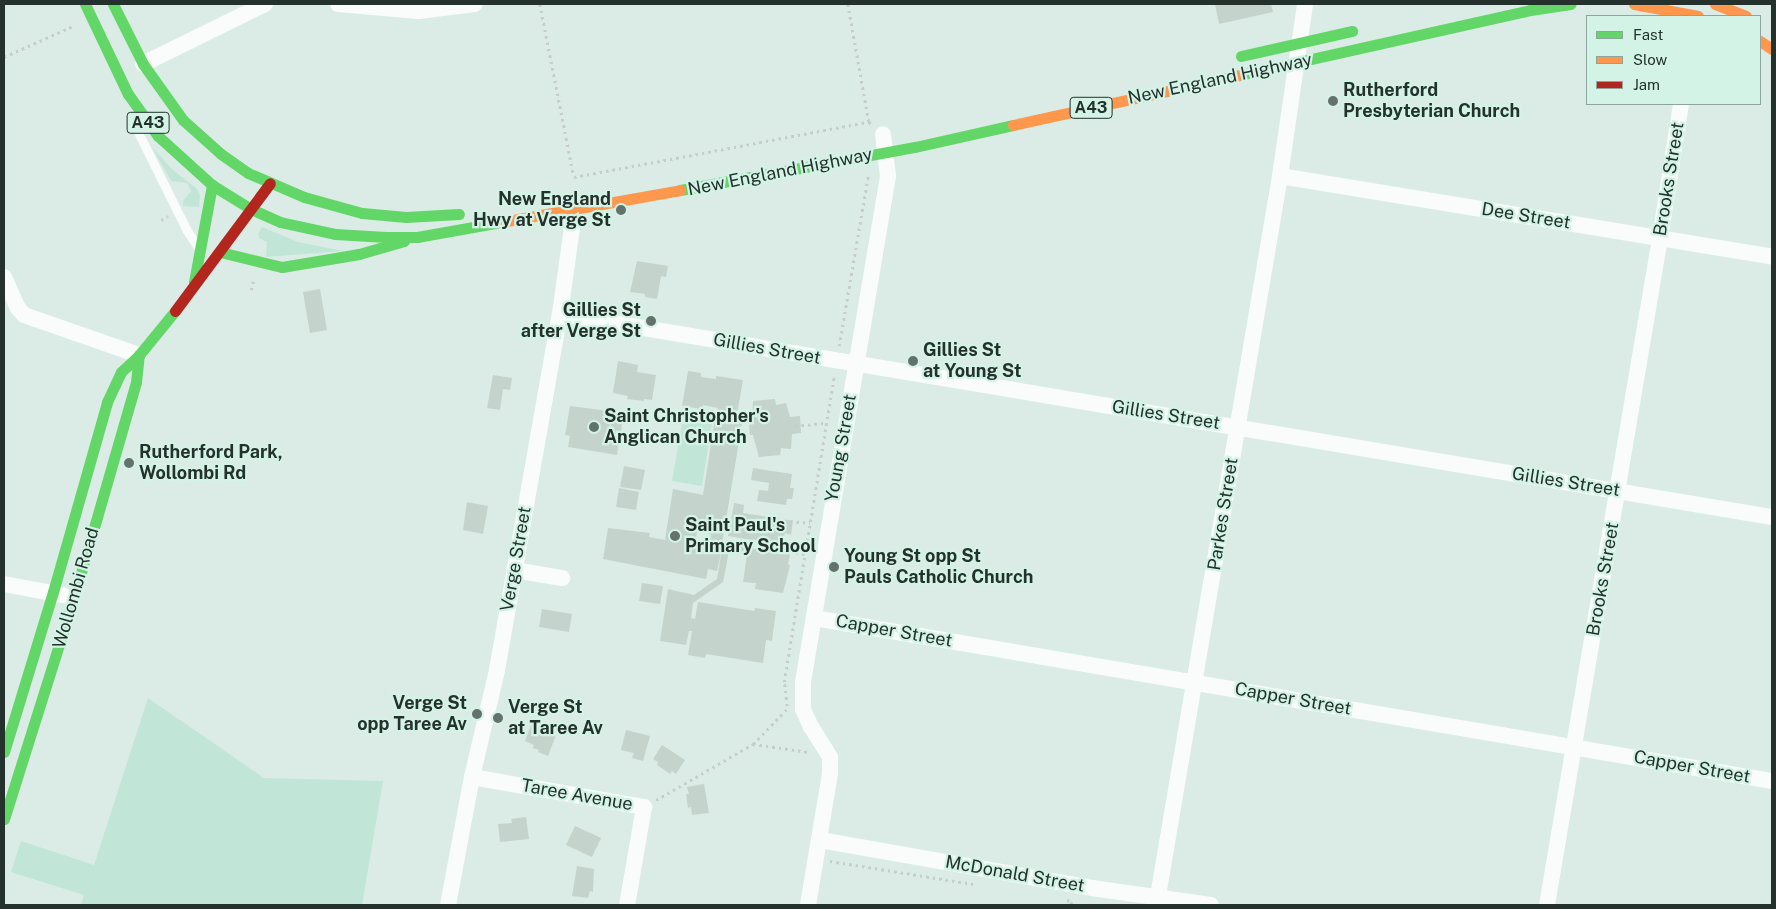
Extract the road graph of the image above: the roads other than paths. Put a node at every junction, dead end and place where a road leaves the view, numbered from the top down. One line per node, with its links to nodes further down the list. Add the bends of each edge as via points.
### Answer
1 (85, 4): 19 (main road, New England Highway / A43)
2 (113, 4): 18 (main road, A43)
3 (265, 4): 18 (street)
4 (338, 4): 5 (street, via 424,11)
5 (475, 4)
6 (1305, 4): 13 (street, Parkes Street)
7 (1571, 4): 17 (main road, New England Highway / A43, via 1530,10)
8 (1634, 4): 10 (main road)
9 (1715, 4): 11 (main road)
10 (1691, 15)
11 (1743, 15)
12 (1366, 28): 13 (main road, New England Highway)
13 (1298, 42): 16 (main road, New England Highway); 17 (street, Parkes Street)
14 (1761, 43): 15 (main road)
15 (1772, 49)
16 (1232, 58)
17 (1296, 62): 22 (main road, New England Highway / A43); 23 (street, Parkes Street)
18 (142, 64): 24 (main road, A43, via 183,120 248,173)
19 (115, 69): 25 (main road, New England Highway / A43, via 128,94 158,136); 31 (lane, via 134,126)
20 (1681, 105): 30 (street, Brooks Street)
21 (883, 134): 22 (street, Young Street)
22 (887, 152): 27 (main road, New England Highway / A43); 38 (street, Young Street, via 888,176)
23 (1280, 176): 30 (street, Dee Street); 39 (street, Parkes Street)
24 (270, 183): 26 (main road, Wollombi Road); 28 (main road, A43, via 304,198 362,213 430,217)
25 (212, 185): 26 (main road, New England Highway / A43); 31 (main road)
26 (251, 209): 29 (main road, New England Highway / A43, via 280,222 335,234); 32 (main road, Wollombi Road)
27 (569, 211): 29 (main road, New England Highway / A43); 36 (street, Verge Street, via 572,228)
28 (471, 213)
29 (418, 237): 32 (main road, via 358,254 297,266 282,267)
30 (1660, 238): 33 (street, Dee Street); 40 (street, Brooks Street)
31 (200, 250): 35 (main road)
32 (220, 252): 35 (main road, Wollombi Road)
33 (1772, 257)
34 (4, 278): 37 (street, via 24,315)
35 (193, 289): 37 (main road, Wollombi Road)
36 (560, 314): 38 (street, Gillies Street); 42 (street, Verge Street)
37 (139, 355): 45 (main road, Wollombi Road, via 121,372 107,402); 46 (main road, Wollombi Road, via 136,382)
38 (856, 364): 39 (street, Gillies Street); 47 (street, Young Street)
39 (1237, 427): 40 (street, Gillies Street); 48 (street, Parkes Street)
40 (1618, 490): 41 (street, Gillies Street); 49 (street, Brooks Street)
41 (1772, 518)
42 (514, 570): 43 (street); 51 (street, Verge Street, via 497,670)
43 (562, 578)
44 (4, 584): 45 (street)
45 (53, 592): 46 (street); 50 (main road, Wollombi Road)
46 (74, 598): 53 (main road, Wollombi Road)
47 (814, 618): 48 (street, Capper Street); 54 (street, Young Street, via 803,682 803,709 830,756)
48 (1194, 681): 49 (street, Capper Street); 55 (street, Parkes Street)
49 (1575, 747): 52 (street, Capper Street); 60 (street, Brooks Street)
50 (4, 752)
51 (472, 777): 56 (street, Verge Street); 57 (street, Taree Avenue, via 644,807)
52 (1772, 781)
53 (4, 819)
54 (820, 840): 55 (street, McDonald Street, via 1092,888); 58 (street)
55 (1158, 896): 59 (street, McDonald Street)
56 (448, 905)
57 (627, 905)
58 (808, 905)
59 (1211, 905)
60 (1547, 905)

